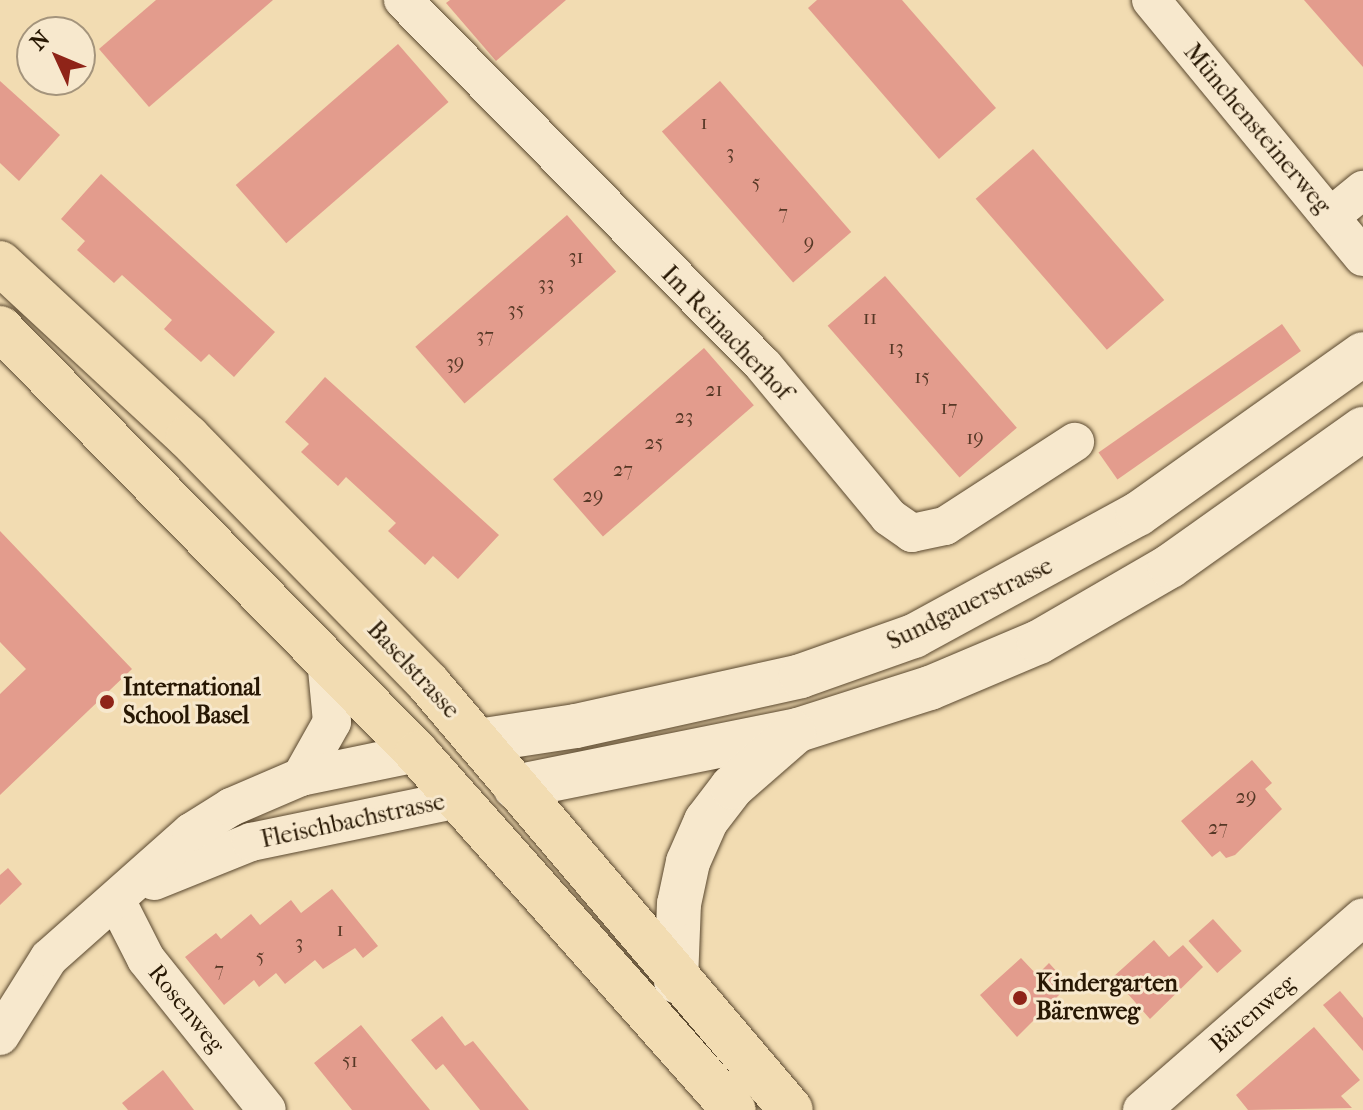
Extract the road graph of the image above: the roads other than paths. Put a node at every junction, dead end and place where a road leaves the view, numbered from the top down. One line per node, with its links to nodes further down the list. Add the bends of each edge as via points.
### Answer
1 (403, 0): 10 (street, Im Reinacherhof, via 763,365 889,517 912,533 945,526)
2 (1151, 0): 4 (street, Münchensteinerweg)
3 (1363, 190): 4 (street)
4 (1330, 217): 5 (street, Münchensteinerweg)
5 (1363, 257)
6 (0, 263): 13 (main road, Baselstrasse, via 188,437)
7 (0, 328): 11 (main road)
8 (1363, 354): 13 (main road, Sundgauerstrasse, via 1138,514 914,636 801,676 576,726)
9 (1363, 429): 12 (main road, via 1170,566 1039,642 930,688)
10 (1075, 442)
11 (326, 659): 14 (main road); 15 (street, via 332,722)
12 (798, 730): 16 (main road); 20 (main road, via 742,777 706,821 688,862 679,904)
13 (478, 741): 14 (main road); 16 (main road, Baselstrasse)
14 (417, 753): 15 (street, Fleischbachstrasse); 17 (main road)
15 (301, 777): 18 (street, Fleischbachstrasse, via 231,807 191,832)
16 (515, 787): 17 (main road); 20 (main road, Baselstrasse)
17 (459, 799): 18 (street, Fleischbachstrasse, via 251,842); 23 (main road)
18 (116, 900): 21 (street, Fleischbachstrasse, via 49,958); 22 (street, Rosenweg, via 146,959)
19 (1363, 917): 25 (street, Bärenweg)
20 (676, 981): 24 (main road, Baselstrasse)
21 (0, 1036)
22 (267, 1110)
23 (734, 1110)
24 (791, 1110)
25 (1142, 1110)

